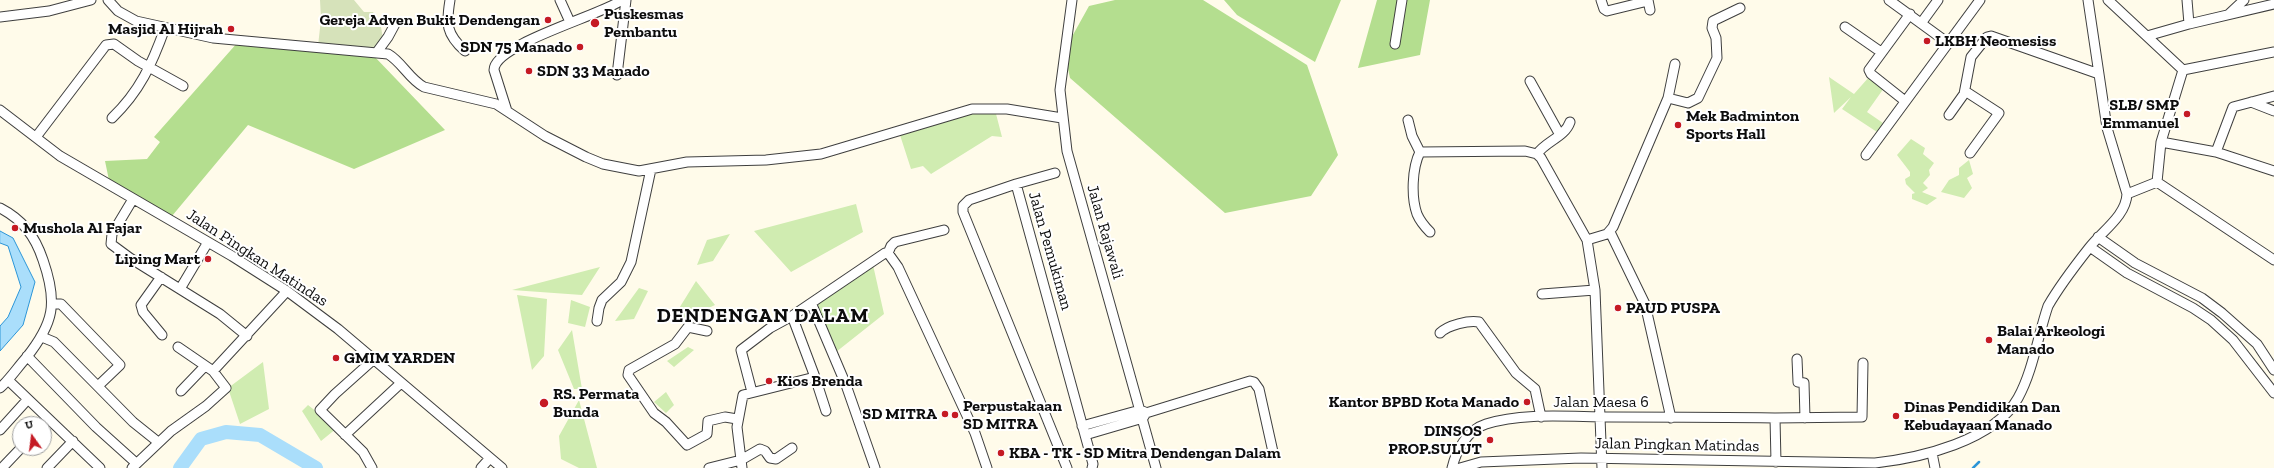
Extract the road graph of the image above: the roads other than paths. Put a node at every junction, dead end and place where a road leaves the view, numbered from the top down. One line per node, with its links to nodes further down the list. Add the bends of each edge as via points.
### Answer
1 (91, 0): 24 (street, via 49,11)
2 (108, 0): 30 (street, via 129,18)
3 (450, 0): 34 (street, via 447,20 450,34)
4 (560, 0): 25 (street)
5 (622, 0): 25 (street)
6 (626, 0): 42 (street)
7 (1071, 0): 55 (street, Jalan Rajawali, via 1061,70)
8 (1402, 0): 33 (street)
9 (1601, 0): 10 (street, via 1604,9 1607,10)
10 (1648, 0): 21 (street)
11 (1889, 0): 22 (street)
12 (1938, 0): 26 (street)
13 (2088, 0): 41 (street)
14 (2108, 0): 18 (street)
15 (2187, 0): 28 (street)
16 (2244, 0): 23 (street)
17 (1977, 1): 32 (street)
18 (2119, 4): 31 (street)
19 (2274, 5): 23 (street)
20 (1740, 8): 47 (street, via 1713,21 1717,58 1698,98 1688,104)
21 (1650, 10)
22 (1910, 14): 26 (street); 36 (street)
23 (2229, 14): 28 (street)
24 (0, 17)
25 (570, 22): 51 (street, via 516,47 495,64 494,70)
26 (1922, 22): 32 (street)
27 (395, 24): 35 (street)
28 (2189, 24): 31 (street)
29 (1845, 27): 36 (street)
30 (165, 28): 35 (street, via 238,42); 39 (street)
31 (2147, 36): 40 (street)
32 (1948, 43): 48 (street)
33 (1395, 44)
34 (465, 51)
35 (377, 52): 51 (street, via 392,57 414,82 424,87 496,104)
36 (1881, 52): 48 (street, via 1869,72)
37 (2274, 52): 40 (street)
38 (1675, 64): 47 (street)
39 (150, 68): 44 (street); 54 (street, via 132,97); 59 (street, via 114,44 106,45)
40 (2183, 70): 60 (street)
41 (2099, 74): 45 (street, via 1991,36 1983,39 1968,63); 71 (street, via 2107,128)
42 (617, 76)
43 (1530, 81): 58 (street)
44 (183, 86)
45 (1965, 91): 53 (street); 63 (street, via 1999,113)
46 (2274, 96): 49 (street)
47 (1668, 98): 76 (street)
48 (1905, 101): 65 (street)
49 (2251, 102): 52 (street); 62 (street, via 2237,105 2230,111)
50 (0, 110): 59 (street, Jalan Pingkan Matindas)
51 (507, 110): 66 (street, via 545,136 586,157 624,169)
52 (2274, 111)
53 (1949, 115)
54 (112, 118)
55 (1062, 118): 66 (street, via 1007,109 972,109 821,154 773,160 687,162); 119 (street, Jalan Rajawali, via 1071,167)
56 (1408, 120): 61 (street)
57 (1570, 122): 58 (street)
58 (1560, 135): 64 (street, via 1542,146)
59 (36, 137): 72 (street, Jalan Pingkan Matindas, via 60,156)
60 (2161, 142): 62 (street); 69 (street)
61 (1420, 152): 64 (street, via 1517,151); 75 (street, via 1415,171 1415,205 1421,223)
62 (2216, 152): 67 (street)
63 (1970, 153)
64 (1537, 154): 78 (street)
65 (1866, 155)
66 (651, 169): 93 (street, via 631,262 621,282 602,300)
67 (2274, 171)
68 (1055, 173): 70 (street)
69 (2157, 182): 71 (street); 82 (street)
70 (1016, 184): 129 (street, Jalan Pemukiman); 155 (street, Jalan Pemukiman, via 969,200 963,206 963,212)
71 (2127, 194): 77 (street, Jalan Pingkan Matindas, via 2127,201 2122,210)
72 (133, 199): 79 (street, Jalan Pingkan Matindas); 85 (street, via 112,234 111,244)
73 (0, 208): 90 (street, via 22,222 36,242 49,278)
74 (944, 230): 81 (street, via 895,242)
75 (1430, 232)
76 (1610, 232): 78 (street); 123 (street, via 1645,304)
77 (2098, 237): 80 (street, Jalan Pingkan Matindas); 83 (street)
78 (1587, 240): 87 (street)
79 (208, 242): 86 (street); 88 (street, Jalan Pingkan Matindas)
80 (2090, 247): 84 (street); 135 (street, Jalan Pingkan Matindas, via 2068,274 2048,306 2018,398 2004,415 1982,430 1957,444)
81 (888, 253): 91 (street, via 881,255); 154 (street, via 898,267 975,433)
82 (2274, 260)
83 (2135, 262): 84 (street); 102 (street, via 2202,298 2256,344)
84 (2127, 273): 105 (street, via 2211,320 2233,340)
85 (161, 277): 86 (street); 96 (street, via 141,305 143,312)
86 (180, 288): 97 (street, via 220,314)
87 (1595, 290): 89 (street); 122 (street)
88 (287, 292): 97 (street); 103 (street, Jalan Pingkan Matindas, via 338,329)
89 (1542, 294)
90 (53, 304): 98 (street); 112 (street, via 60,304 120,365)
91 (812, 305): 92 (street); 153 (street, via 846,385)
92 (792, 316): 109 (street); 115 (street, via 770,328 741,350)
93 (597, 321)
94 (707, 331): 126 (street, via 688,327 675,344 629,370 628,375 654,413 687,445 708,434 708,421 727,416)
95 (1440, 333): 121 (street, via 1450,327 1480,322 1516,373 1534,389)
96 (162, 335)
97 (247, 336): 108 (street)
98 (42, 337): 100 (street); 112 (street, via 54,342)
99 (178, 347): 106 (street)
100 (27, 356): 110 (street); 144 (street)
101 (1797, 358): 125 (street, via 1798,382 1804,383)
102 (2266, 359): 105 (street); 107 (street)
103 (372, 360): 111 (street, Jalan Pingkan Matindas); 130 (street, via 321,408 322,414)
104 (1864, 363): 125 (street, Jalan Maesa 6, via 1862,417)
105 (2254, 365): 116 (street)
106 (205, 366): 108 (street); 114 (street)
107 (2274, 370)
108 (213, 371): 132 (street, via 226,388)
109 (815, 377): 115 (street); 118 (street)
110 (8, 380): 113 (street); 117 (street)
111 (401, 383): 130 (street); 137 (street, Jalan Pingkan Matindas, via 475,442)
112 (98, 386): 132 (street, via 133,422)
113 (0, 388)
114 (181, 391)
115 (752, 392): 126 (street, via 741,397)
116 (2274, 393)
117 (28, 399): 120 (street); 128 (street)
118 (826, 411)
119 (1143, 414): 129 (street); 134 (street, via 1243,382 1254,382 1259,388); 157 (street, Jalan Rajawali)
120 (42, 416)
121 (1541, 417): 122 (street, Jalan Maesa 6); 158 (street, Jalan Maesa 6, via 1485,424 1460,446)
122 (1600, 417): 123 (street, Jalan Maesa 6); 140 (street)
123 (1671, 418): 124 (street, Jalan Maesa 6)
124 (1775, 418): 125 (street, Jalan Maesa 6); 138 (street)
125 (1805, 418)
126 (738, 419): 139 (street)
127 (52, 426): 131 (street)
128 (0, 430)
129 (1083, 430): 156 (street, Jalan Pemukiman)
130 (345, 436): 149 (street, via 363,452)
131 (73, 441): 147 (street); 148 (street)
132 (158, 442): 144 (street)
133 (792, 448): 139 (street, via 776,459 770,458 763,449)
134 (1273, 452)
135 (1932, 453): 145 (street, Jalan Pingkan Matindas); 160 (street)
136 (14, 456): 146 (street)
137 (490, 458): 150 (street); 151 (street, Jalan Pingkan Matindas)
138 (1776, 462): 141 (street, Jalan Pingkan Matindas); 143 (street, Jalan Pingkan Matindas)
139 (741, 464): 152 (street)
140 (1602, 464): 141 (street, Jalan Pingkan Matindas); 142 (street, Jalan Pingkan Matindas, via 1532,459)
141 (1679, 464)
142 (1481, 465): 159 (street, Jalan Pingkan Matindas)
143 (1812, 465): 145 (street, Jalan Pingkan Matindas)
144 (134, 466)
145 (1876, 466)
146 (2, 468)
147 (47, 468)
148 (100, 468)
149 (372, 468)
150 (481, 468)
151 (502, 468)
152 (709, 468)
153 (875, 468)
154 (987, 468)
155 (1067, 468)
156 (1092, 468)
157 (1156, 468)
158 (1452, 468)
159 (1460, 468)
160 (1935, 468)

